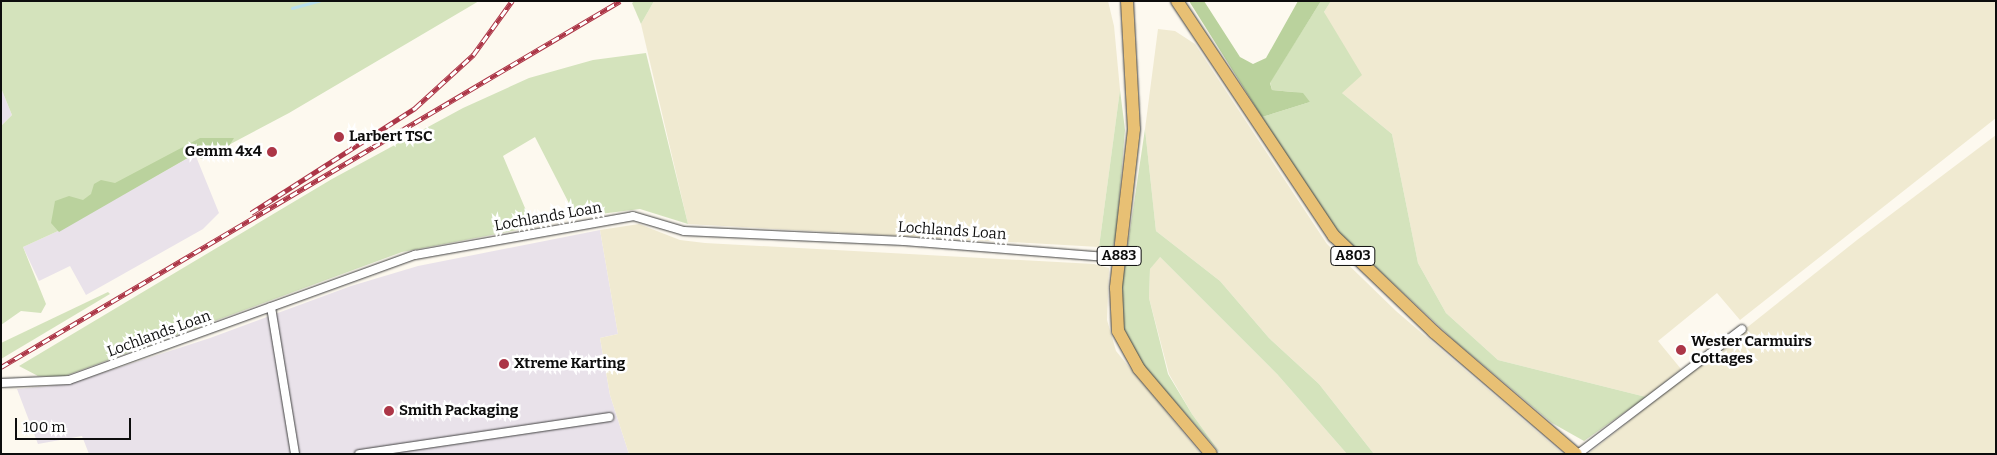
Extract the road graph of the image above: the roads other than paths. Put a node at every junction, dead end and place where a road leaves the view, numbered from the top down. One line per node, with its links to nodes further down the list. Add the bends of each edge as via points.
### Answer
1 (1127, 1): 5 (main road)
2 (1137, 1): 5 (main road)
3 (1172, 1): 4 (main road, A803)
4 (1180, 6): 14 (main road, A803, via 1334,236 1434,332)
5 (1128, 27): 6 (main road, A883, via 1134,129)
6 (1119, 258): 7 (street, Lochlands Loan, via 904,241 684,231 633,216 415,255); 13 (main road, A883, via 1116,320 1123,343 1139,369)
7 (271, 307): 9 (street, Lochlands Loan, via 69,380); 11 (street)
8 (1742, 329): 14 (street)
9 (1, 383)
10 (609, 417): 12 (street)
11 (295, 454)
12 (359, 454)
13 (1211, 454)
14 (1577, 454)

